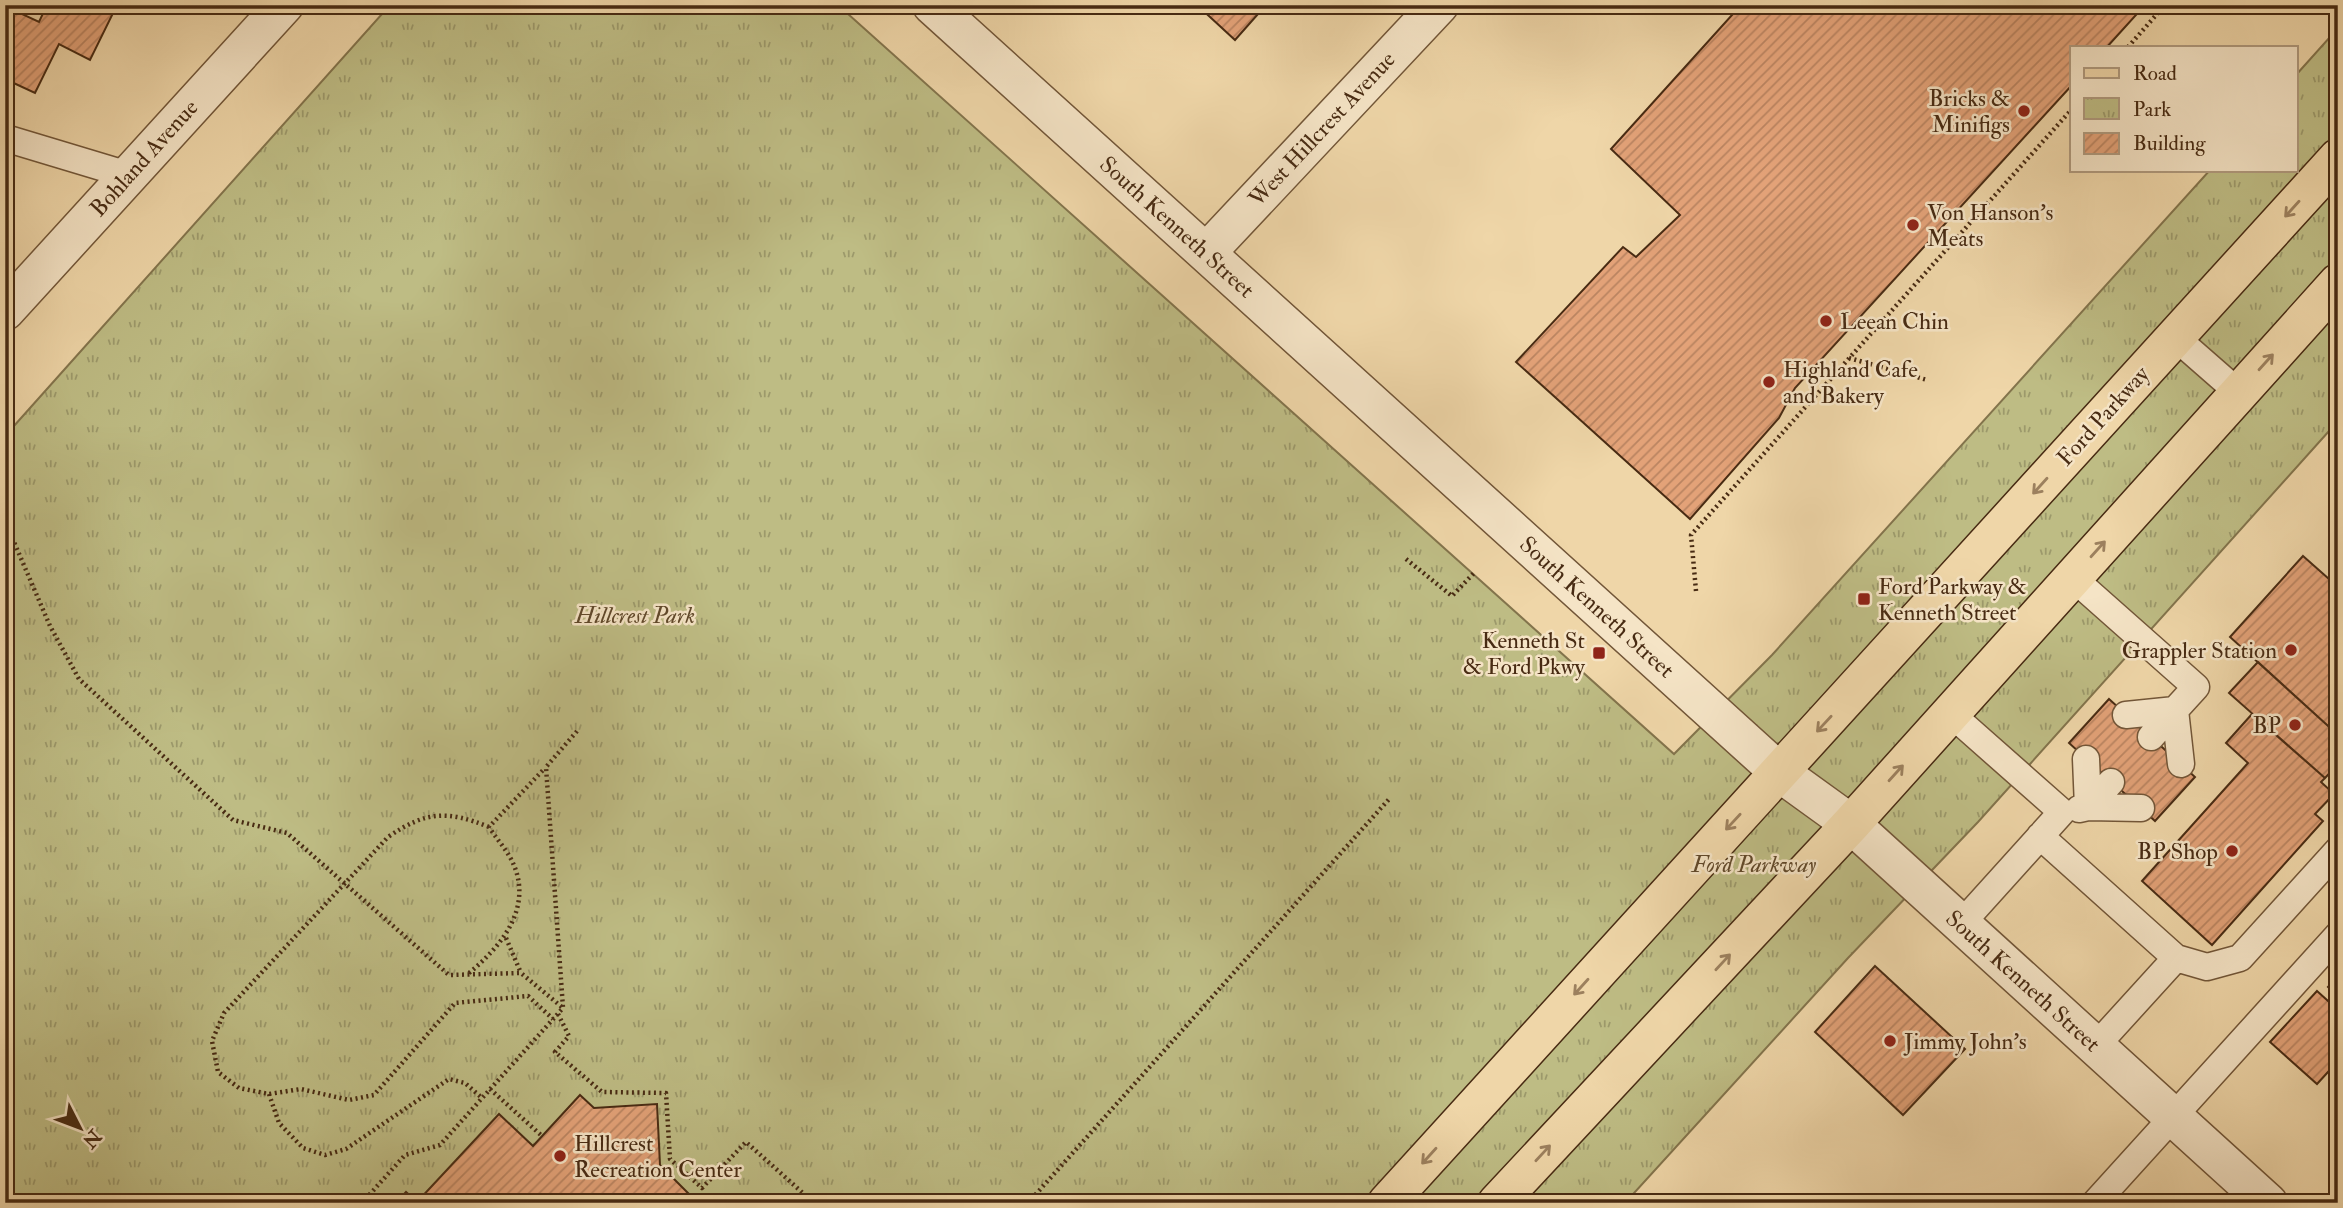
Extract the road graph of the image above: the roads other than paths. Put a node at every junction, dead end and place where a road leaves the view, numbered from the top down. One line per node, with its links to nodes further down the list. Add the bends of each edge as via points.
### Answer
1 (284, 5): 6 (street, Bohland Avenue)
2 (932, 5): 7 (street, South Kenneth Street)
3 (1439, 5): 7 (street, West Hillcrest Avenue)
4 (5, 138): 6 (lane)
5 (2338, 158): 10 (main road, Ford Parkway, one-way to 10)
6 (128, 175): 9 (street, Bohland Avenue)
7 (1206, 253): 19 (street, South Kenneth Street)
8 (2338, 283): 11 (main road, one-way to 8)
9 (5, 310)
10 (2175, 337): 11 (lane); 19 (main road, Ford Parkway, one-way to 19)
11 (2239, 393): 12 (main road, one-way to 11)
12 (2073, 578): 13 (lane, via 2196,687); 14 (main road)
13 (2175, 710): 15 (lane); 16 (lane); 18 (lane)
14 (1950, 713): 22 (lane); 23 (main road, one-way to 14)
15 (2126, 715)
16 (2151, 737)
17 (2086, 759): 22 (lane)
18 (2181, 764)
19 (1779, 772): 23 (street, South Kenneth Street); 31 (main road, Ford Parkway, one-way to 31)
20 (2111, 782): 22 (lane)
21 (2141, 808): 22 (lane)
22 (2075, 810): 24 (lane)
23 (1851, 824): 26 (street, South Kenneth Street); 32 (main road, one-way to 23)
24 (2040, 836): 26 (lane); 28 (lane)
25 (2338, 850): 28 (lane, via 2240,958 2207,967)
26 (1961, 924): 29 (street, South Kenneth Street)
27 (2338, 935): 30 (lane)
28 (2176, 957): 29 (lane)
29 (2095, 1047): 30 (street, South Kenneth Street)
30 (2173, 1118): 33 (lane); 34 (street, South Kenneth Street)
31 (1387, 1203)
32 (1497, 1203)
33 (2095, 1203)
34 (2268, 1203)

